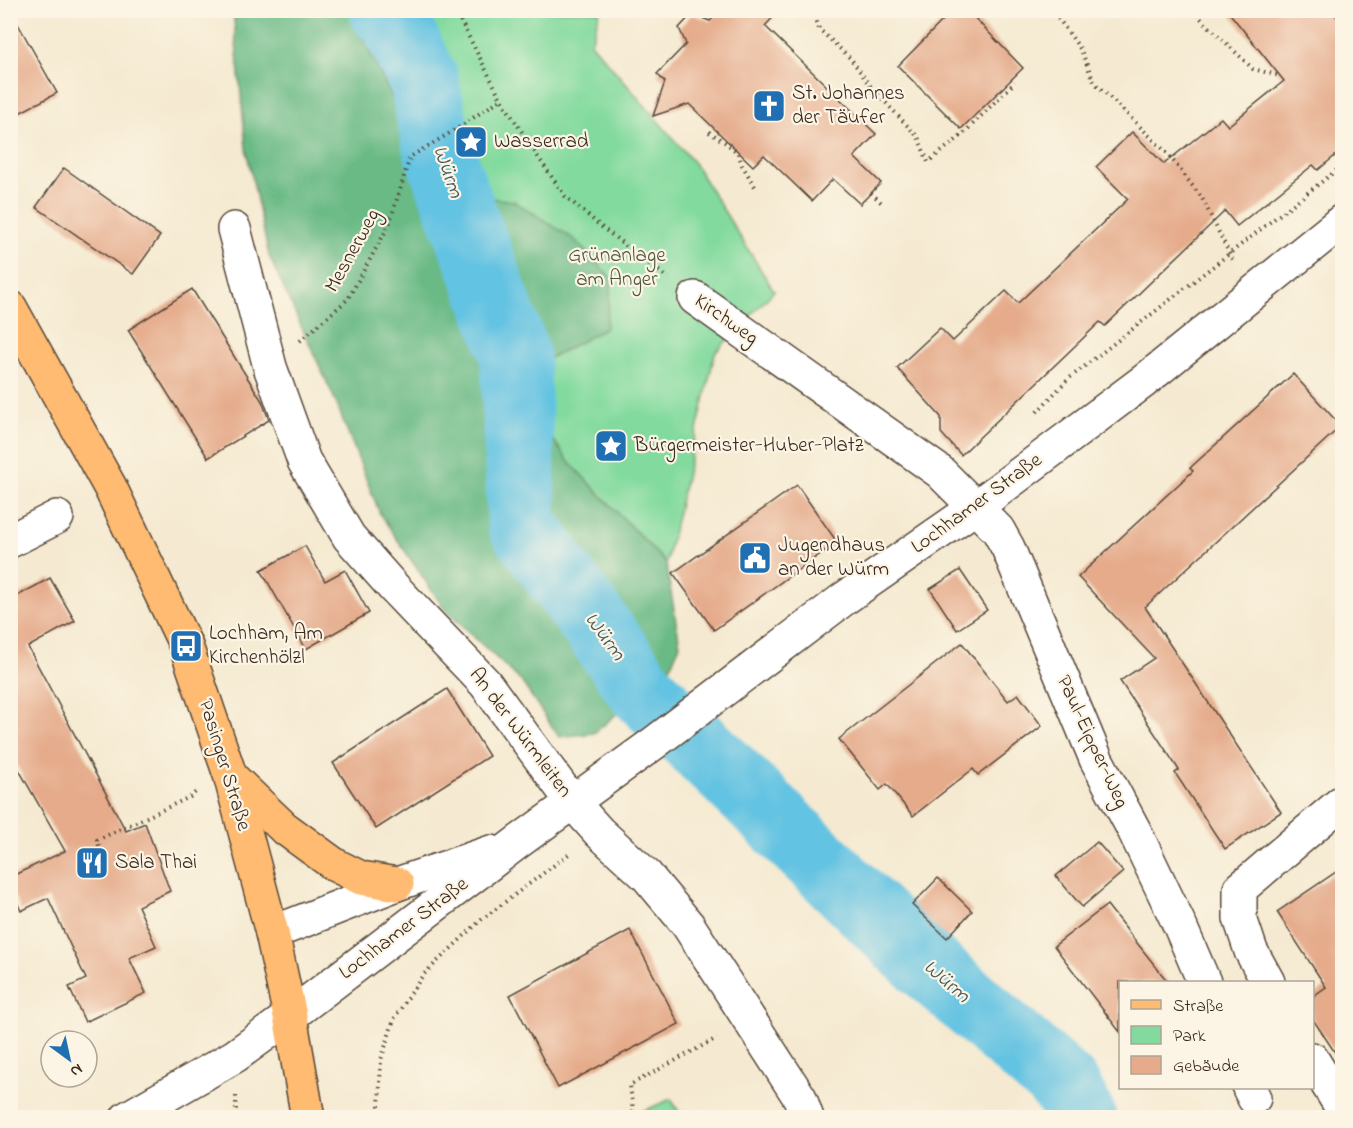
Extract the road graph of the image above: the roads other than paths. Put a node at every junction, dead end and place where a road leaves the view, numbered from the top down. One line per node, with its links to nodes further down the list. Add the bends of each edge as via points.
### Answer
1 (1342, 221): 5 (street, Lochhamer Straße, via 1144,381)
2 (234, 229): 10 (street, An der Würmleiten, via 270,367 304,460 349,537 485,683)
3 (694, 298): 5 (street, Kirchweg, via 940,472)
4 (10, 307): 8 (main road, Pasinger Straße, via 110,487 150,569 186,646)
5 (976, 507): 10 (street, Lochhamer Straße, via 845,598); 14 (street, Paul-Eipper-Weg, via 998,530 1008,548 1096,759 1134,830)
6 (57, 517): 7 (street)
7 (10, 541)
8 (228, 770): 12 (main road, via 283,827 335,865 361,878); 13 (main road, Pasinger Straße)
9 (1342, 802): 15 (street, via 1240,889 1240,918 1251,951)
10 (573, 803): 11 (street, Lochhamer Straße); 21 (street, An der Würmleiten, via 647,876 688,925 800,1098)
11 (518, 842): 12 (street, Lochhamer Straße); 16 (street, Lochhamer Straße)
12 (397, 884): 13 (street, Lochhamer Straße)
13 (272, 933): 16 (main road, Pasinger Straße)
14 (1204, 981)
15 (1267, 981)
16 (290, 1016): 19 (street, Lochhamer Straße, via 236,1056); 20 (main road, Pasinger Straße)
17 (1314, 1062): 18 (street)
18 (1342, 1108)
19 (127, 1118)
20 (308, 1118)
21 (807, 1118)

